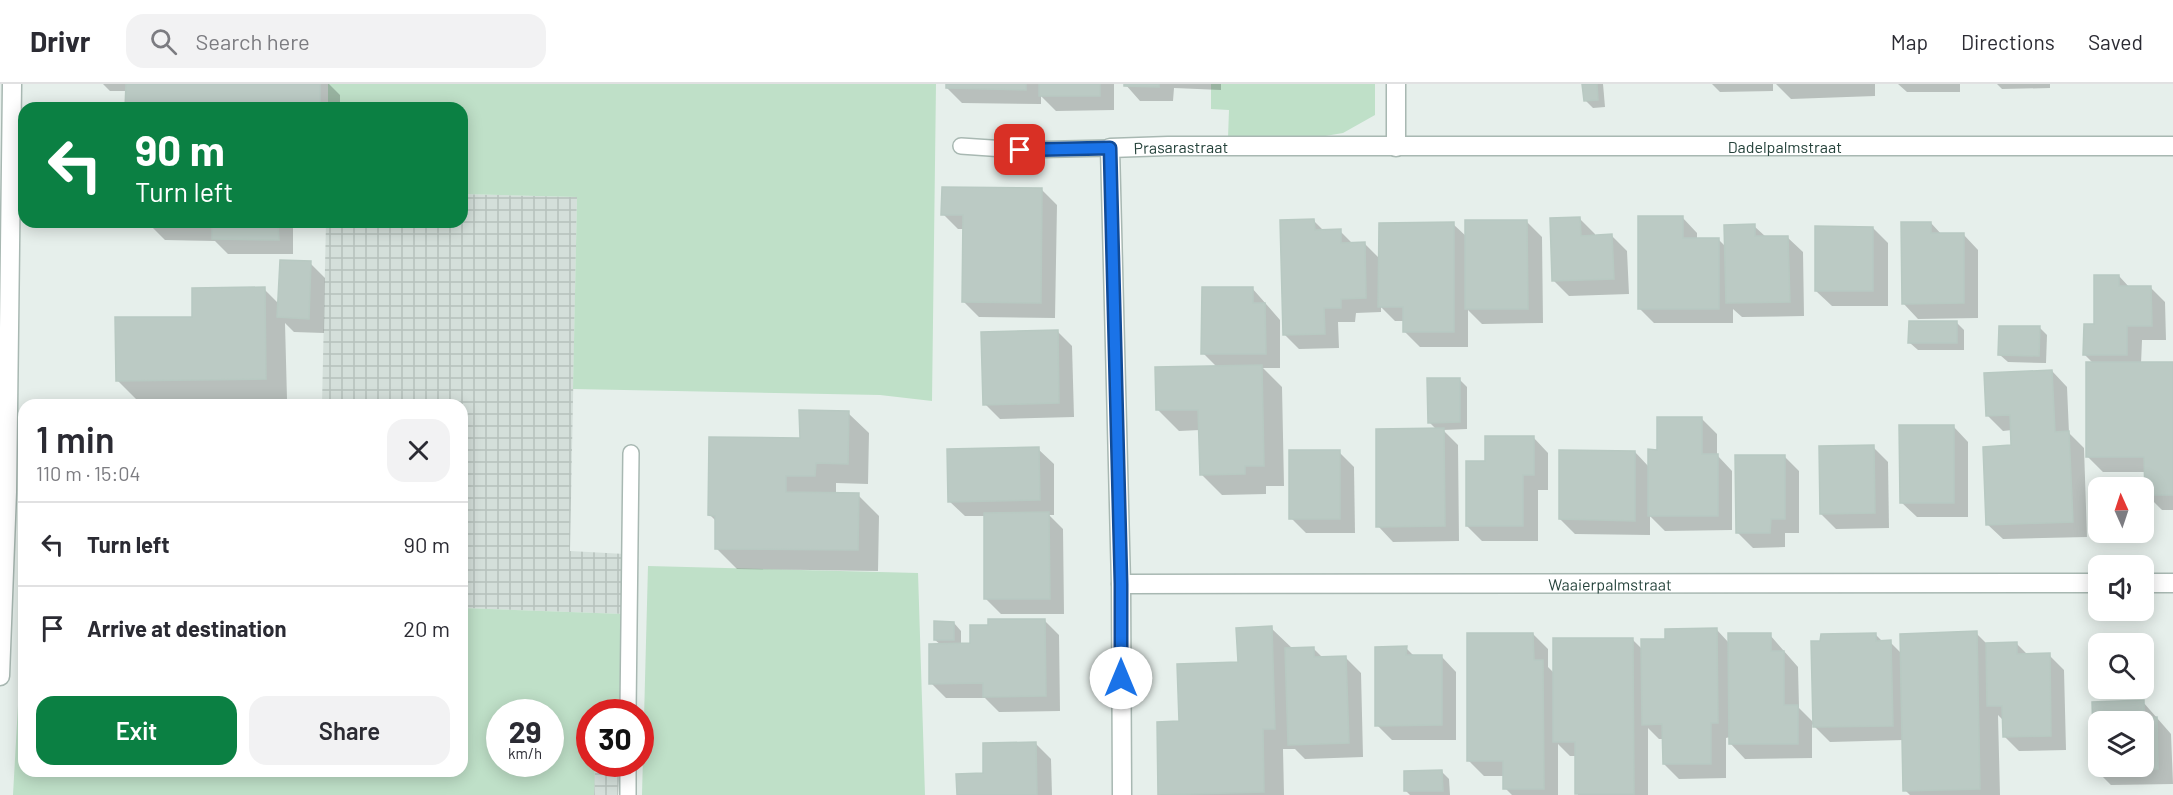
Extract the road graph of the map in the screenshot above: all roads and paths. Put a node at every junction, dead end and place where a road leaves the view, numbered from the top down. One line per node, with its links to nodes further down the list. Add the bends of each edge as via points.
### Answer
1 (12, 84): 12 (street, via 7,492)
2 (1396, 84): 5 (street)
3 (961, 146): 6 (lane, via 1020,150)
4 (2173, 146): 5 (street, Dadelpalmstraat)
5 (1396, 147): 6 (street, Prasarastraat)
6 (1110, 148): 11 (street, Prasarastraat)
7 (630, 453): 13 (lane)
8 (2088, 583): 11 (street, Waaierpalmstraat)
9 (2154, 583): 10 (street)
10 (2173, 583)
11 (1121, 584): 16 (street, Prasarastraat)
12 (0, 676)
13 (628, 699)
14 (628, 777): 15 (lane)
15 (628, 795)
16 (1122, 795)

